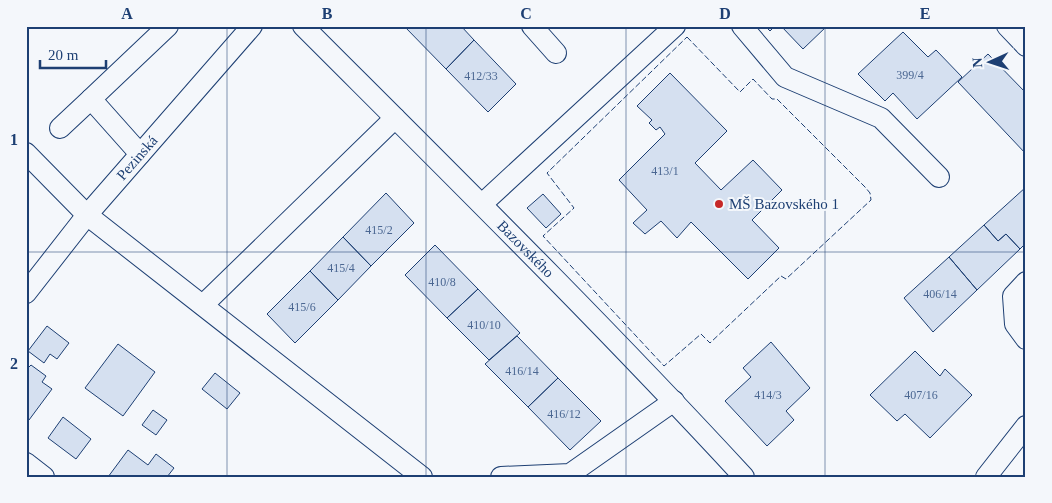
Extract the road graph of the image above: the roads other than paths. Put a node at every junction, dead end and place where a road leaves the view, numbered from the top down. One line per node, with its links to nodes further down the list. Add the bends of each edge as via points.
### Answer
1 (168, 26): 10 (street)
2 (252, 26): 14 (street, Pezinská)
3 (303, 26): 11 (street, Bazovského)
4 (532, 26): 9 (street)
5 (676, 26): 16 (street)
6 (742, 26): 15 (street, via 785,78 881,118)
7 (1007, 26): 8 (street)
8 (1026, 46)
9 (556, 53)
10 (91, 99): 12 (street); 14 (street)
11 (395, 118): 16 (street, Bazovského); 20 (street)
12 (60, 128)
13 (26, 154): 17 (street)
14 (140, 154): 17 (street, Pezinská)
15 (939, 178)
16 (482, 204): 22 (street, Bazovského)
17 (87, 216): 19 (street, Pezinská); 20 (street)
18 (1026, 282): 21 (street, via 1013,296 1015,324)
19 (26, 293)
20 (204, 305): 26 (street)
21 (1026, 339)
22 (674, 401): 27 (street, via 570,474); 28 (street, Bazovského)
23 (1026, 426): 29 (street)
24 (26, 463): 25 (street)
25 (44, 477)
26 (422, 477)
27 (501, 477)
28 (744, 477)
29 (986, 477)

